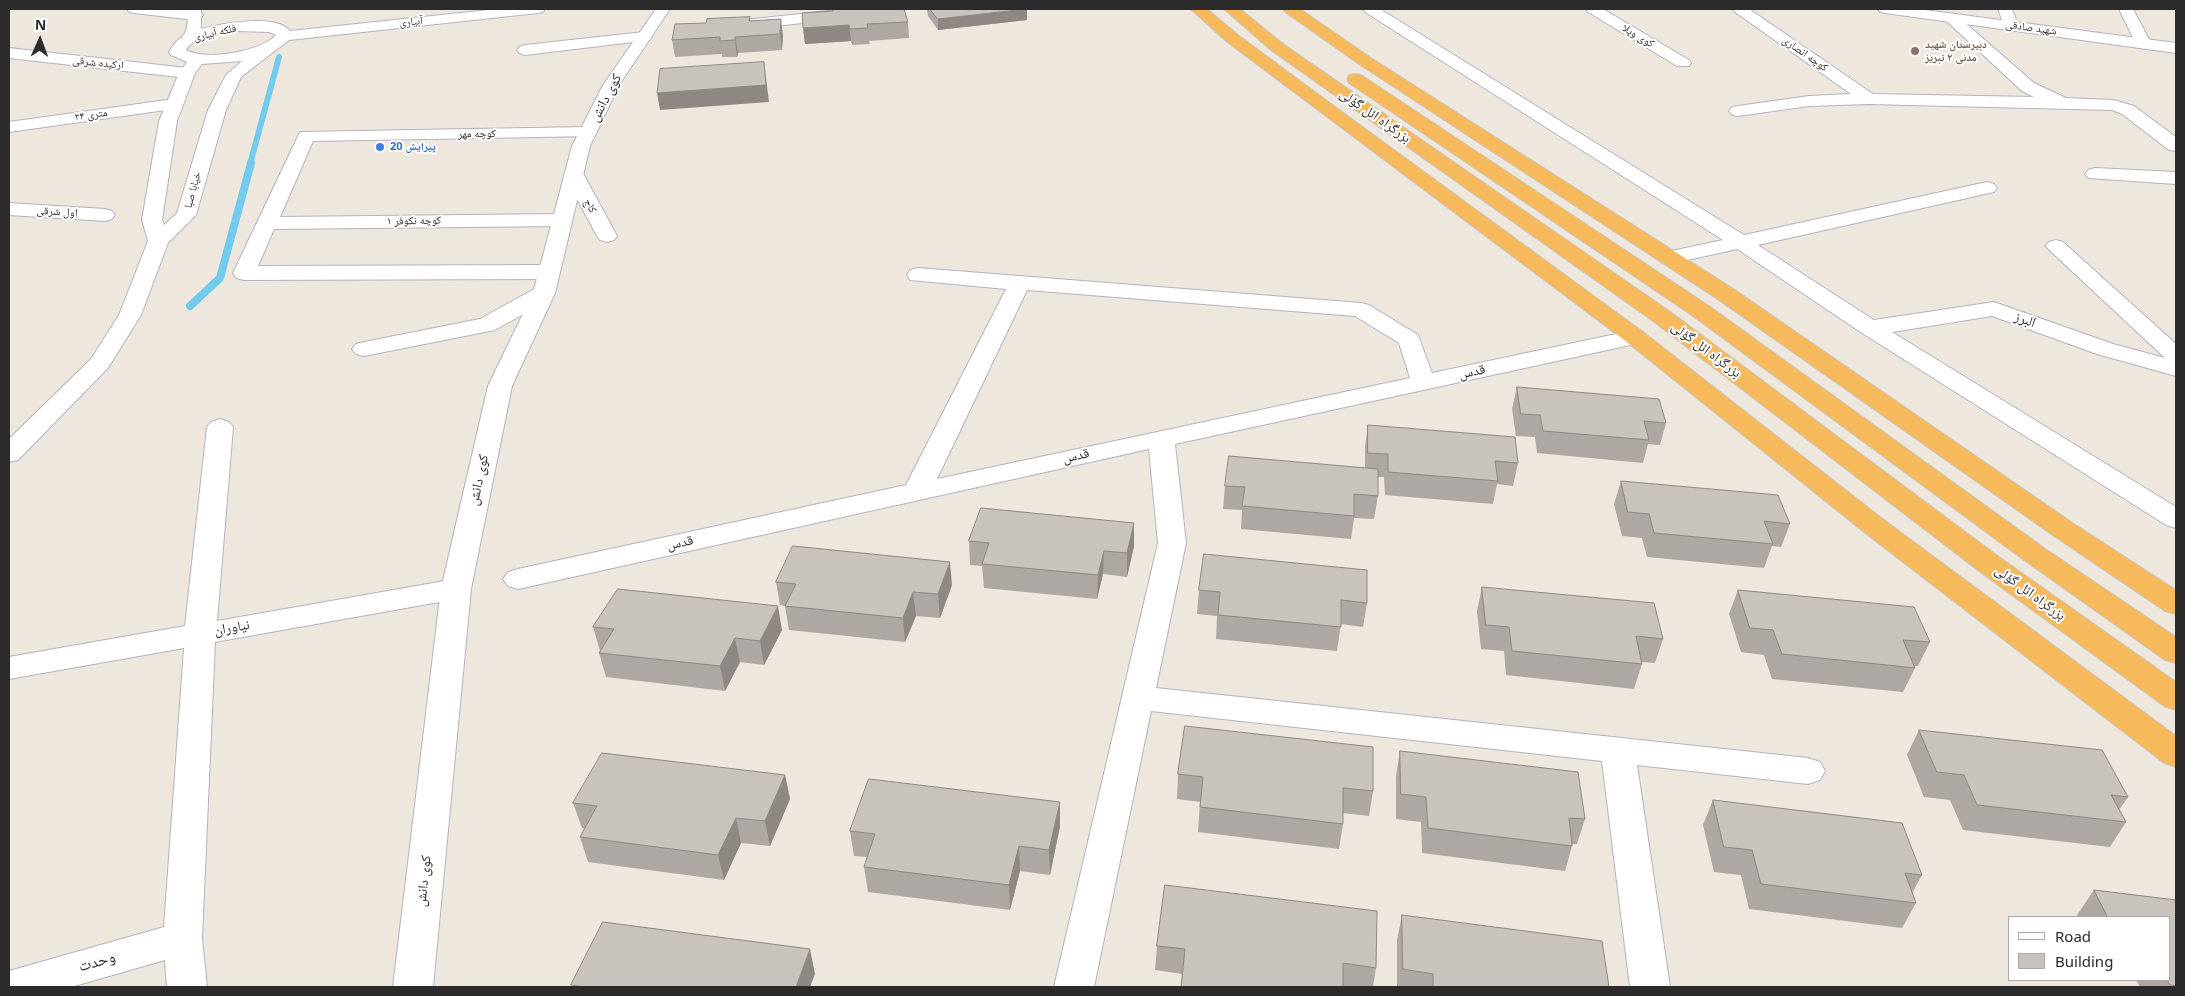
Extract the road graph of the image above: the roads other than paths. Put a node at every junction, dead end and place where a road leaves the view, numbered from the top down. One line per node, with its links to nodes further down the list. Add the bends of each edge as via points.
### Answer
1 (134, 9): 16 (street)
2 (538, 9): 20 (street, آبیاری)
3 (664, 9): 25 (street, کوی دانش)
4 (884, 9): 23 (street)
5 (1198, 9): 59 (highway, via 1309,97)
6 (1231, 9): 76 (highway, بزرگراه ائل گؤلی, via 1277,47 1661,316 1989,564)
7 (1260, 9): 73 (highway, بزرگراه ائل گؤلی, via 1303,44 1701,311 2034,554)
8 (1290, 9): 54 (highway)
9 (1370, 9): 52 (street)
10 (1593, 9): 32 (street, کوی ویلا)
11 (1740, 9): 34 (street, کوچه انصاری)
12 (1885, 9): 17 (street, شهید صادقی)
13 (2005, 9): 21 (street)
14 (2126, 9): 27 (street)
15 (234, 10): 22 (street)
16 (194, 12): 26 (street, via 194,31)
17 (1933, 12): 19 (street, شهید صادقی)
18 (369, 14): 20 (street, via 393,19)
19 (1950, 17): 21 (street, شهید صادقی); 35 (street, via 2028,86)
20 (429, 20): 24 (street, آبیاری)
21 (2010, 25): 27 (street, شهید صادقی)
22 (246, 26): 24 (street, فلکه آبیاری, via 272,27 282,31); 26 (street, فلکه آبیاری)
23 (729, 26)
24 (284, 36): 29 (street, فلکه آبیاری, via 279,43)
25 (644, 37): 30 (street); 39 (street, کوی دانش, via 611,85)
26 (190, 38): 33 (street, فلکه آبیاری, via 180,44 178,52)
27 (2143, 43): 28 (street, شهید صادقی)
28 (2176, 48)
29 (266, 49): 33 (street, فلکه آبیاری); 51 (street, خیابا صبا, via 234,75 216,110 186,215)
30 (525, 50)
31 (9, 53): 33 (street, ارکیده شرقی)
32 (1683, 63)
33 (192, 66): 37 (street)
34 (1869, 99): 35 (street); 36 (street, via 1809,101)
35 (2063, 103): 41 (street, via 2114,105 2128,110)
36 (1738, 111)
37 (171, 112): 38 (street, ۲۴ متری); 40 (street, ۲۴ متری); 51 (street, via 152,220)
38 (9, 127)
39 (588, 132): 43 (street, کوی دانش); 49 (street, کوچه مهر, via 306,136)
40 (9, 142)
41 (2176, 146)
42 (2094, 174): 44 (street)
43 (574, 175): 48 (street, کوی دانش); 50 (street, کاج)
44 (2176, 178)
45 (1987, 188): 52 (street)
46 (9, 209): 47 (street, اول شرقی)
47 (105, 216)
48 (562, 220): 49 (street, کوچه نکوفر ۱); 56 (street, کوی دانش)
49 (266, 223): 56 (street, via 244,273)
50 (607, 236)
51 (158, 241): 66 (street, via 130,314 100,363)
52 (1740, 242): 54 (street); 58 (street)
53 (2056, 246): 61 (street)
54 (1670, 258): 71 (highway)
55 (918, 275): 57 (street)
56 (546, 282): 60 (street, via 487,325); 70 (street, کوی دانش, via 500,386)
57 (1019, 284): 63 (street, via 1361,310 1410,340); 67 (street)
58 (1870, 328): 62 (street, البرز, via 1994,309 2105,349); 68 (street)
59 (1635, 337): 63 (street, قدس); 78 (highway, via 1874,526)
60 (364, 349)
61 (2176, 356)
62 (2176, 369)
63 (1423, 382): 65 (street, قدس)
64 (220, 427): 72 (street)
65 (1161, 438): 67 (street, قدس); 75 (street, via 1172,543)
66 (9, 454)
67 (917, 490): 69 (street, قدس)
68 (2176, 519)
69 (518, 579)
70 (456, 589): 72 (street, نیاوران); 83 (street, کوی دانش)
71 (2176, 604)
72 (200, 634): 74 (street, نیاوران); 80 (street)
73 (2176, 652)
74 (9, 668)
75 (1138, 698): 77 (street); 84 (street)
76 (2176, 698)
77 (1618, 750): 79 (street); 85 (street)
78 (2176, 754)
79 (1808, 771)
80 (182, 938): 81 (street, وحدت); 82 (street)
81 (12, 987)
82 (187, 987)
83 (412, 987)
84 (1074, 987)
85 (1650, 987)

